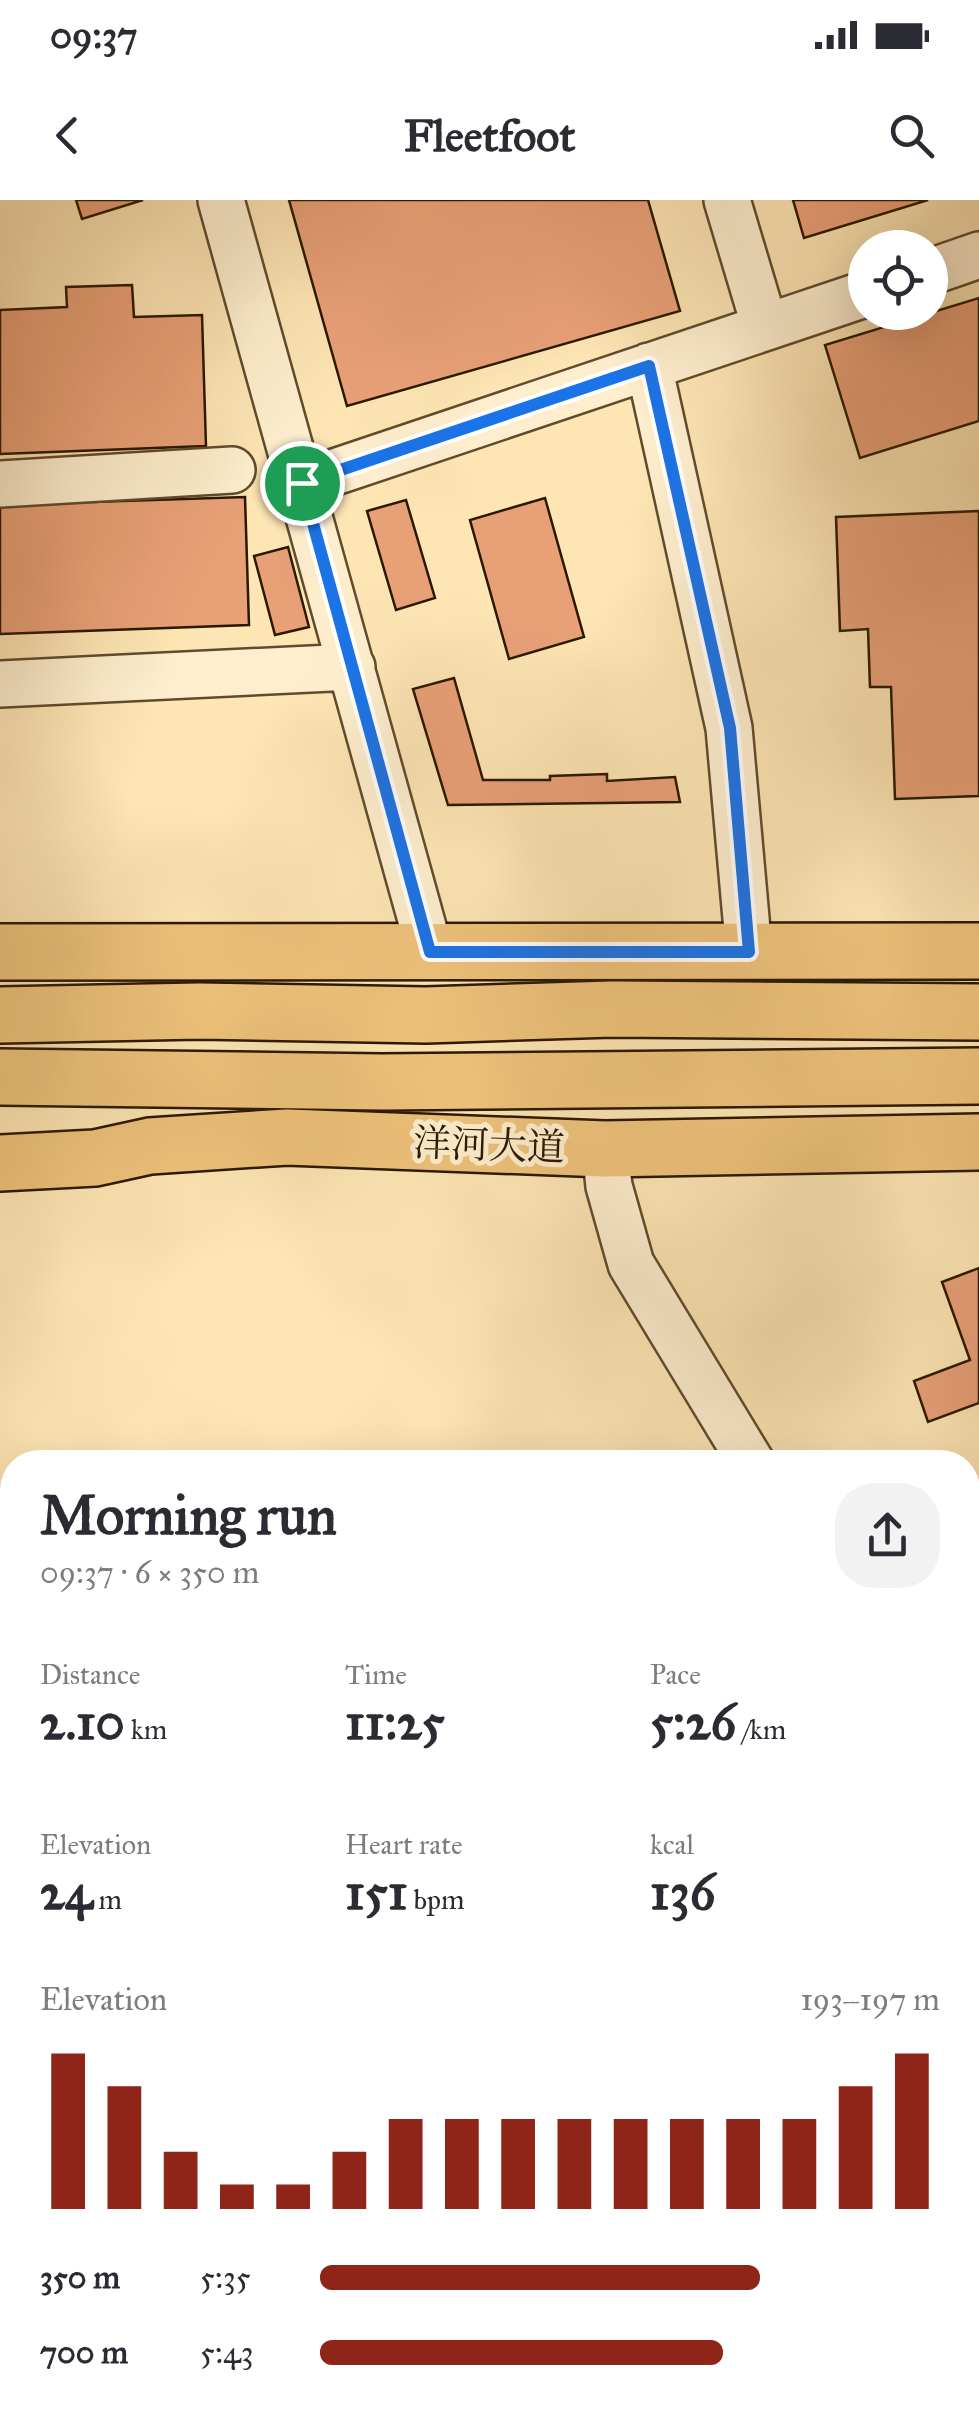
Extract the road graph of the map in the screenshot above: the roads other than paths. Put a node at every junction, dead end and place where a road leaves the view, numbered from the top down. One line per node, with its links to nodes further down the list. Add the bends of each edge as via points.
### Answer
1 (221, 200): 9 (street)
2 (726, 200): 6 (street)
3 (979, 255): 4 (street)
4 (948, 266)
5 (848, 300): 6 (street)
6 (766, 327): 7 (street)
7 (649, 366): 9 (street); 15 (street, via 730,728)
8 (232, 470): 10 (street)
9 (302, 483): 11 (street)
10 (0, 484)
11 (352, 666): 12 (street); 14 (street)
12 (0, 684)
13 (0, 952): 14 (main road)
14 (430, 952): 15 (main road)
15 (749, 952): 16 (main road)
16 (979, 952)
17 (979, 1012): 18 (main road)
18 (0, 1014)
19 (979, 1076): 20 (main road, 洋河大道, via 382,1082)
20 (2, 1077)
21 (979, 1142): 22 (main road, 洋河大道)
22 (606, 1149): 23 (main road, 洋河大道, via 286,1137); 24 (street, via 631,1264)
23 (0, 1163)
24 (743, 1450)

